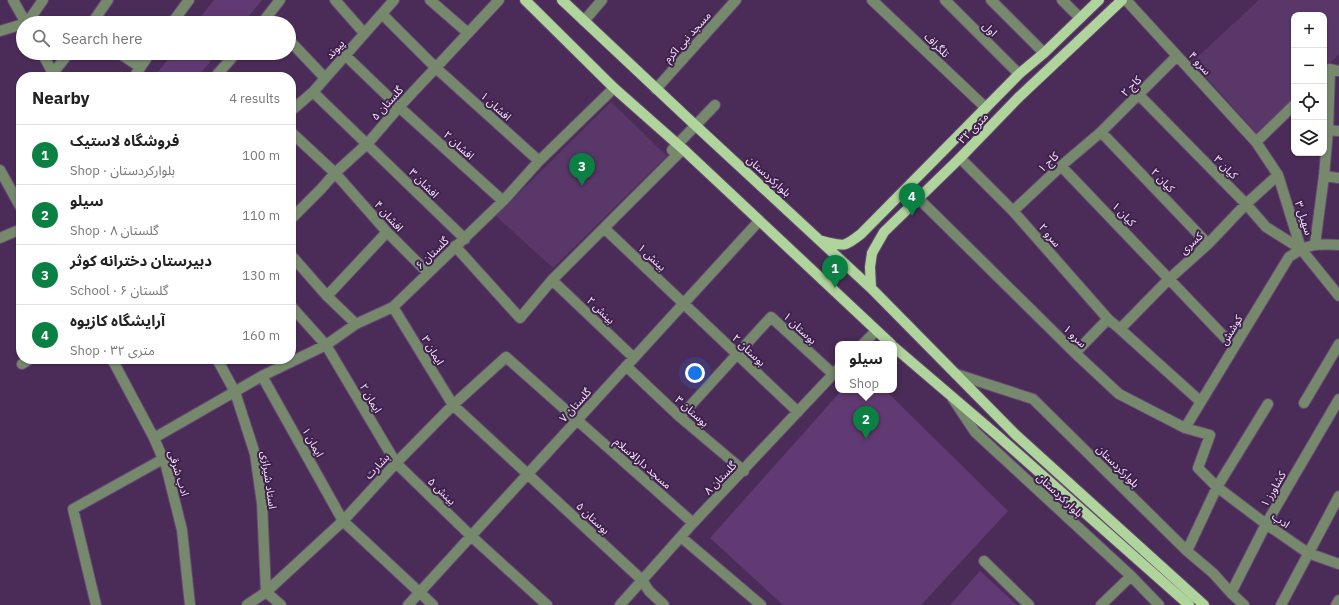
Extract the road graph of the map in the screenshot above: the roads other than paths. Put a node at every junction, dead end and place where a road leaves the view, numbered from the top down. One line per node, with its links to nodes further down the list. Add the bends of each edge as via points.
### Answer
1 (13, 0): 22 (street)
2 (43, 0): 23 (street)
3 (108, 0): 24 (street)
4 (189, 0): 25 (street)
5 (280, 0): 26 (street)
6 (335, 0): 31 (street)
7 (394, 0): 21 (street, پیوند)
8 (430, 0): 32 (street)
9 (500, 0): 32 (street, گلستان ۵)
10 (525, 0): 52 (main road)
11 (562, 0): 28 (main road, بلوارکردستان)
12 (602, 0): 28 (street)
13 (736, 0): 53 (street, مسجد نبی اکرم)
14 (872, 0): 59 (street, تلگراف)
15 (945, 0): 50 (street, اول)
16 (991, 0): 34 (street)
17 (1062, 0): 27 (street)
18 (1098, 0): 27 (main road, ۳۲ متری)
19 (1122, 0): 70 (main road, ۳۲ متری, via 1019,97)
20 (1126, 0): 36 (street, سرو ۴)
21 (382, 14): 31 (street, پیوند); 44 (street, افشان ۱)
22 (23, 16)
23 (32, 16)
24 (97, 16)
25 (177, 16)
26 (270, 16)
27 (1080, 18): 34 (main road, ۳۲ متری)
28 (584, 20): 53 (main road, بلوارکردستان)
29 (16, 26): 30 (street)
30 (0, 31)
31 (364, 33): 35 (street, پیوند)
32 (468, 33): 44 (street, گلستان ۵)
33 (296, 47): 51 (street)
34 (1044, 53): 50 (main road, ۳۲ متری)
35 (346, 56): 51 (street, پیوند); 58 (street, افشان ۲)
36 (1177, 56): 55 (street, کاج ۲); 66 (street, سرو ۴)
37 (46, 60): 45 (street)
38 (64, 60): 46 (street)
39 (130, 60): 43 (street)
40 (145, 60): 43 (street)
41 (230, 60): 48 (street)
42 (1339, 61): 49 (street)
43 (140, 67): 47 (street)
44 (436, 68): 58 (street, گلستان ۵); 71 (street, افشان ۱)
45 (52, 72)
46 (56, 72)
47 (137, 72)
48 (219, 72)
49 (1331, 72): 62 (street)
50 (1019, 74): 59 (main road, ۳۲ متری)
51 (325, 78): 54 (street, پیوند)
52 (614, 88): 68 (main road); 71 (street, گلستان ۶)
53 (656, 89): 61 (main road, بلوارکردستان)
54 (313, 92): 57 (street, پیوند); 67 (street, افشان ۳)
55 (1139, 95): 64 (street, کاج ۲); 81 (street, کیان ۳)
56 (715, 105): 61 (street)
57 (296, 107)
58 (398, 107): 67 (street, گلستان ۵); 80 (street, افشان ۲)
59 (986, 108): 90 (main road, ۳۲ متری, via 861,234 848,244 842,245)
60 (1291, 108): 66 (street)
61 (695, 125): 68 (street); 90 (main road, بلوارکردستان)
62 (1328, 130): 63 (street); 76 (street)
63 (1339, 131)
64 (1101, 132): 72 (street, کاج ۱); 91 (street, کیان ۲)
65 (296, 137): 74 (street, افشان ۴)
66 (1256, 142): 75 (street, سهیل ۳)
67 (368, 143): 74 (street, گلستان ۵); 89 (street, افشان ۳)
68 (680, 146): 69 (street); 84 (main road); 85 (street)
69 (665, 157)
70 (960, 158): 79 (main road, ۳۲ متری); 82 (street, سرو ۲)
71 (539, 161): 80 (street, گلستان ۶)
72 (1061, 166): 82 (street, کاج ۱); 98 (street, کیان ۱)
73 (0, 170): 78 (street)
74 (335, 173): 83 (street, گلستان ۵); 87 (street, افشان ۴)
75 (1278, 175): 81 (street, کسری); 95 (street, سهیل ۳)
76 (1324, 176): 77 (street); 92 (street)
77 (1339, 178)
78 (16, 196)
79 (919, 199): 100 (main road, ۳۲ متری, via 884,232 872,253); 116 (street, سرو ۱)
80 (503, 201): 89 (street, گلستان ۶)
81 (1246, 204): 91 (street, کسری); 95 (street, کیان ۳, via 1266,227)
82 (1013, 211): 106 (street, سرو ۲)
83 (296, 214)
84 (759, 221): 103 (street, گلستان ۷); 109 (main road)
85 (604, 228): 99 (street); 103 (street, بینش ۱)
86 (16, 231): 88 (street)
87 (387, 232): 97 (street, افشان ۴); 101 (street)
88 (0, 238)
89 (464, 239): 94 (street, گلستان ۶)
90 (821, 240): 100 (main road, بلوارکردستان)
91 (1208, 244): 98 (street, کسری)
92 (1315, 244): 93 (street); 95 (street)
93 (1339, 245)
94 (455, 246): 97 (street, گلستان ۶); 99 (street, via 520,318)
95 (1301, 249): 102 (street, سهیل ۳); 114 (street, کوشش, via 1289,257)
96 (296, 261): 101 (street)
97 (428, 273): 104 (street, گلستان ۶)
98 (1169, 279): 108 (street, کسری); 114 (street, کیان ۱)
99 (552, 280): 119 (street, بینش ۲)
100 (871, 288): 126 (main road, بلوارکردستان)
101 (327, 296): 107 (street)
102 (1339, 296)
103 (684, 304): 117 (street, بوستان ۲); 119 (street, گلستان ۷)
104 (393, 307): 107 (street, گلستان ۶); 134 (street, ایمان ۳)
105 (296, 312): 113 (street, ایمان ۲)
106 (1108, 319): 108 (street, سرو ۲); 116 (street)
107 (356, 324): 113 (street, گلستان ۶)
108 (1120, 329): 131 (street, سرو ۲)
109 (876, 331): 110 (street); 111 (main road)
110 (866, 341)
111 (888, 341)
112 (1339, 344): 132 (street)
113 (326, 345): 120 (street, گلستان ۶); 141 (street, ایمان ۲)
114 (1234, 347): 131 (street, کوشش)
115 (897, 350): 129 (main road)
116 (1075, 353): 138 (street, سرو ۱, via 1119,394)
117 (736, 355): 125 (street, بوستان ۱, via 771,317); 135 (street, بوستان ۲); 136 (street)
118 (506, 357): 134 (street, بشارت); 137 (street, مسجد دارالاسلام)
119 (634, 358): 124 (street, گلستان ۷)
120 (296, 360)
121 (115, 364): 139 (street, ادب شرقی)
122 (220, 364): 128 (street, استاد شیرازی)
123 (287, 364): 127 (street, گلستان ۶)
124 (626, 366): 136 (street, بوستان ۳); 137 (street, گلستان ۷)
125 (835, 372): 135 (street, گلستان ۸)
126 (956, 374): 152 (street, بلوارکردستان, via 1034,400); 176 (main road, بلوارکردستان, via 1016,435)
127 (262, 376): 128 (street, گلستان ۶); 147 (street, ایمان ۱)
128 (235, 392): 139 (street, گلستان ۶); 158 (street, استاد شیرازی, via 255,454 262,503)
129 (952, 397): 156 (street, بلوار کردستان, via 975,432); 175 (main road)
130 (1339, 399): 149 (street, کشاورز ۱)
131 (1201, 402): 138 (street, کوشش)
132 (1304, 403)
133 (1268, 404): 145 (street)
134 (453, 405): 141 (street, بشارت); 144 (street, ایمان ۳)
135 (798, 412): 143 (street, گلستان ۸)
136 (680, 418): 143 (street, بوستان ۳)
137 (577, 420): 144 (street, گلستان ۷); 148 (street, مسجد دارالاسلام)
138 (1185, 428): 142 (street, سرو ۱, via 1210,435)
139 (154, 438): 140 (street, ادب شرقی)
140 (163, 459): 162 (street, via 73,509); 163 (street, ادب شرقی, via 182,530)
141 (396, 463): 147 (street, بشارت); 150 (street, بینش ۵)
142 (1198, 468): 145 (street, ادب)
143 (744, 471): 148 (street, گلستان ۸)
144 (528, 473): 150 (street, گلستان ۷); 157 (street, بوستان ۵)
145 (1217, 487): 149 (street, ادب); 152 (street)
146 (1339, 496): 153 (street)
147 (343, 521): 158 (street, بشارت); 159 (street, ایمان ۱)
148 (694, 523): 151 (street, گلستان ۸)
149 (1266, 524): 153 (street, ادب); 160 (street, کشاورز ۱)
150 (471, 536): 159 (street, گلستان ۷); 168 (street, بینش ۵)
151 (681, 537): 157 (street, گلستان ۸); 171 (street)
152 (1187, 551): 160 (street, بلوارکردستان, via 1213,572)
153 (1308, 553): 155 (street, ادب); 178 (street)
154 (984, 561): 172 (street)
155 (1339, 564)
156 (1130, 576): 173 (street); 174 (street, بلوار کردستان)
157 (642, 580): 169 (street, گلستان ۸); 170 (street, بوستان ۵, via 649,591)
158 (266, 592): 164 (street, بشارت); 165 (street)
159 (419, 593): 166 (street, گلستان ۷); 167 (street, ایمان ۱)
160 (1231, 593): 177 (street, بلوارکردستان)
161 (1339, 600): 179 (street)
162 (96, 605)
163 (190, 605)
164 (248, 605)
165 (281, 605)
166 (408, 605)
167 (433, 605)
168 (547, 605)
169 (620, 605)
170 (664, 605)
171 (762, 605)
172 (1029, 605)
173 (1101, 605)
174 (1159, 605)
175 (1188, 605)
176 (1204, 605)
177 (1244, 605)
178 (1281, 605)
179 (1336, 605)

